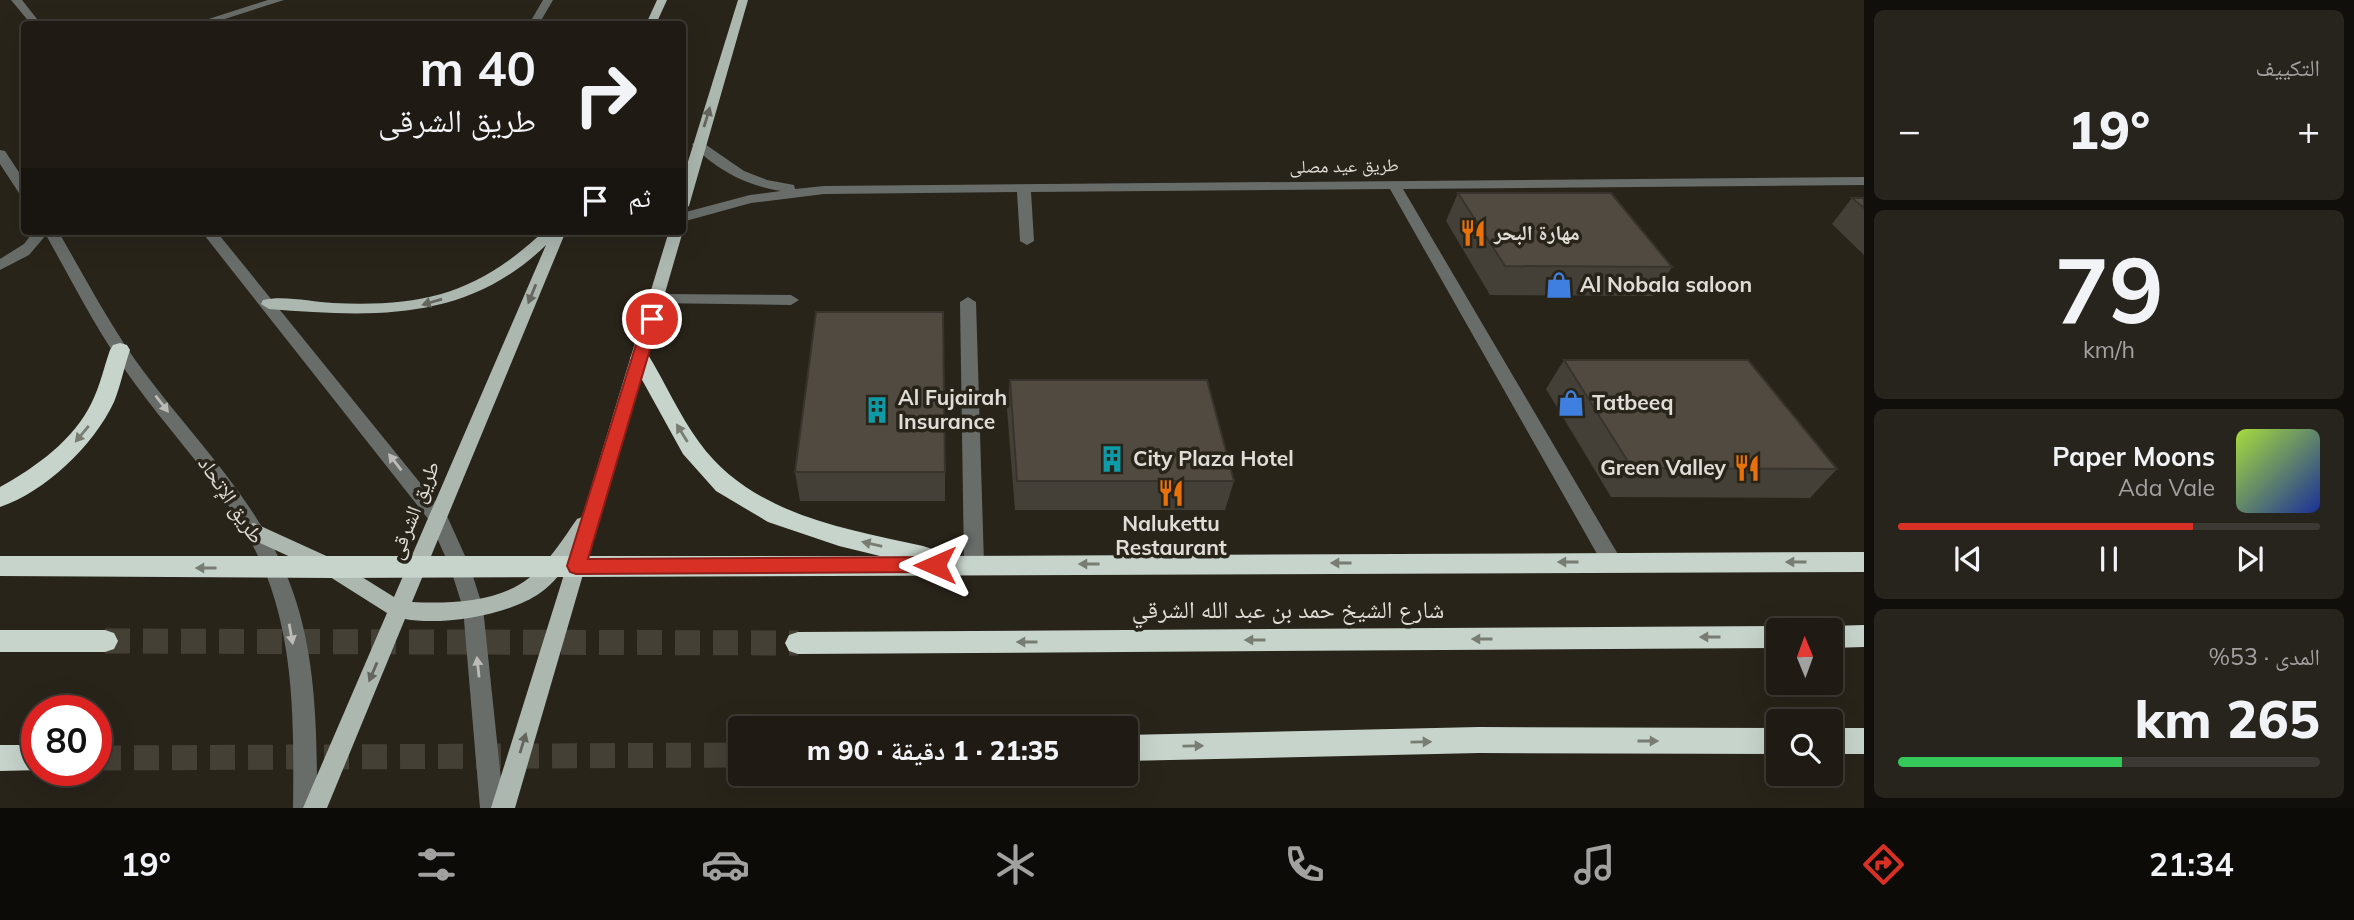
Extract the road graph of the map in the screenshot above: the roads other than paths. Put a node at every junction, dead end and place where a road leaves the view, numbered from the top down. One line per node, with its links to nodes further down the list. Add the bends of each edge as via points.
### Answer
1 (16, 0): 6 (street)
2 (279, 0): 7 (street)
3 (548, 0): 8 (street)
4 (662, 0): 9 (main road)
5 (743, 0): 10 (main road, one-way to 5)
6 (34, 21)
7 (209, 21)
8 (536, 21)
9 (652, 21)
10 (699, 144): 16 (street, طريق عيد مصلى, via 716,162 745,177 782,187); 17 (main road)
11 (0, 154): 14 (street)
12 (1864, 181): 13 (street, طريق عيد مصلى)
13 (1394, 185): 15 (street, طريق عيد مصلى); 36 (street)
14 (21, 186)
15 (1024, 189): 16 (street, طريق عيد مصلى); 25 (street)
16 (824, 190): 18 (street, طريق عيد مصلى, via 750,199)
17 (686, 191)
18 (686, 217)
19 (39, 235): 26 (street, via 25,252)
20 (53, 235): 31 (street, طريق اﻹتحاد)
21 (211, 235): 30 (street)
22 (548, 235): 30 (main road, one-way to 30, via 512,267 474,289 425,304 378,311)
23 (557, 235): 34 (main road, طريق الشرقى, one-way to 34)
24 (675, 235): 27 (main road)
25 (1027, 241)
26 (0, 265)
27 (657, 299): 28 (street); 32 (main road)
28 (791, 300)
29 (968, 302): 38 (street)
30 (269, 304): 34 (street, one-way to 30)
31 (120, 350): 33 (highway, one-way to 33, via 91,423 47,467); 35 (street, طريق اﻹتحاد, one-way to 35)
32 (640, 358): 38 (highway, one-way to 32, via 839,537 776,516 724,485 691,448); 41 (main road, via 593,512)
33 (0, 498)
34 (437, 516): 40 (street); 42 (main road, طريق الشرقى)
35 (254, 531): 43 (street, طريق اﻹتحاد); 44 (main road)
36 (1612, 562): 37 (highway, one-way to 36); 38 (highway, one-way to 38)
37 (1864, 562)
38 (968, 564): 41 (highway)
39 (0, 566): 43 (highway, one-way to 39)
40 (460, 566): 41 (highway); 42 (highway); 45 (street)
41 (565, 566): 45 (main road, via 530,589); 62 (main road, one-way to 41)
42 (418, 567): 44 (highway); 46 (main road, طريق الشرقى)
43 (274, 568): 44 (highway); 59 (street, طريق اﻹتحاد, one-way to 59, via 300,683)
44 (333, 568): 46 (main road)
45 (472, 608): 46 (main road); 61 (street, one-way to 45)
46 (400, 609): 60 (main road, طريق الشرقى, one-way to 60)
47 (1864, 636): 49 (highway)
48 (1766, 637): 52 (highway, شارع الشيخ حمد بن عبد الله الشرقي, one-way to 52)
49 (1843, 637)
50 (0, 641): 51 (highway)
51 (105, 641)
52 (798, 643)
53 (1766, 741): 56 (highway, one-way to 53, via 1479,740)
54 (1843, 741): 55 (highway)
55 (1864, 741)
56 (1138, 748)
57 (0, 758): 58 (highway)
58 (21, 758)
59 (305, 808)
60 (315, 808)
61 (492, 808)
62 (503, 808)

